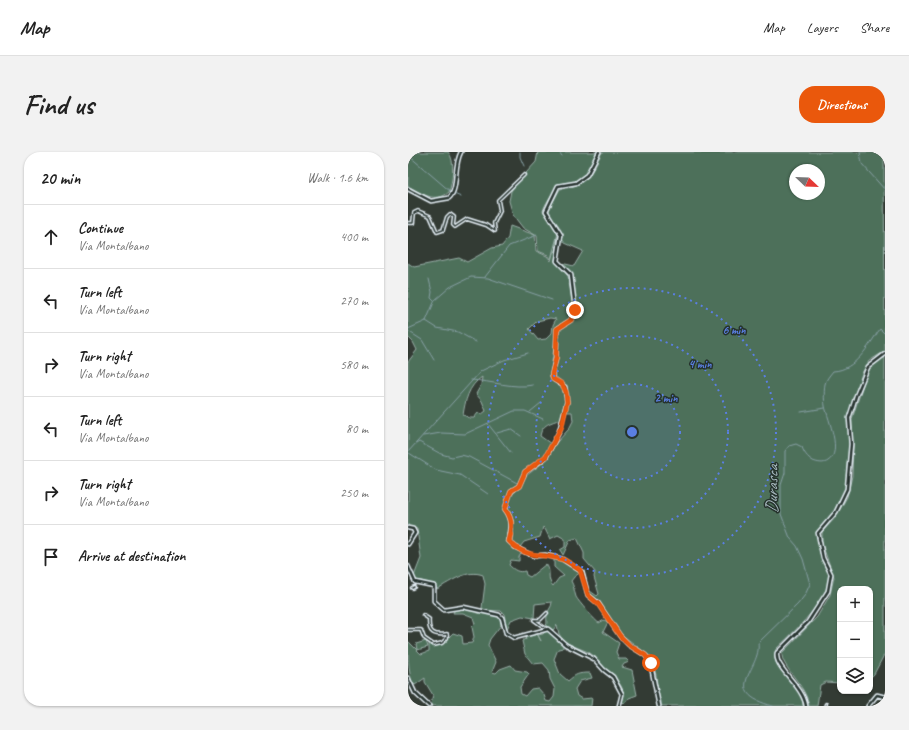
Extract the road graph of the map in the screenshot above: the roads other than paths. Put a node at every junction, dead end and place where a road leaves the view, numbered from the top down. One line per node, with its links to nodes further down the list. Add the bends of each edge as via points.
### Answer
1 (599, 152): 18 (street, via 587,175 576,183 558,186 546,209 561,235 557,260 571,275 575,307 571,320 557,329 556,358 552,374 553,379 565,387 567,402 562,426 546,456 524,473 519,486 511,491 505,509 511,518 509,541 512,544 533,556 545,555 562,559 582,572 588,595 598,604 623,640 650,661)
2 (460, 153): 4 (street, via 454,189 449,198 431,201)
3 (524, 175): 5 (street, via 499,198 500,211 494,224 495,231 484,224 467,219 455,227 454,217 450,214 443,230 437,232 430,216 420,211 414,213 413,224)
4 (408, 189)
5 (408, 223)
6 (885, 354): 19 (street, via 869,365 849,418 851,444 845,494 836,512 818,533 823,558 831,574 828,591 808,622 777,652 778,661 801,690)
7 (408, 528): 8 (street, via 415,531)
8 (408, 544)
9 (408, 566): 12 (street, via 415,582 434,586 434,601 444,610 463,607 498,614 502,618 506,633 514,638)
10 (547, 613): 12 (street, via 540,620 534,620)
11 (423, 615): 13 (street, via 429,619 430,631 438,635 447,634 447,638 442,643 434,645 424,638 421,630)
12 (545, 628): 17 (street, via 566,644 589,655 613,677 622,694)
13 (408, 630)
14 (408, 678): 16 (street, via 415,693)
15 (885, 697): 20 (street, via 877,695)
16 (429, 706)
17 (619, 706)
18 (659, 706)
19 (806, 706)
20 (868, 706)

